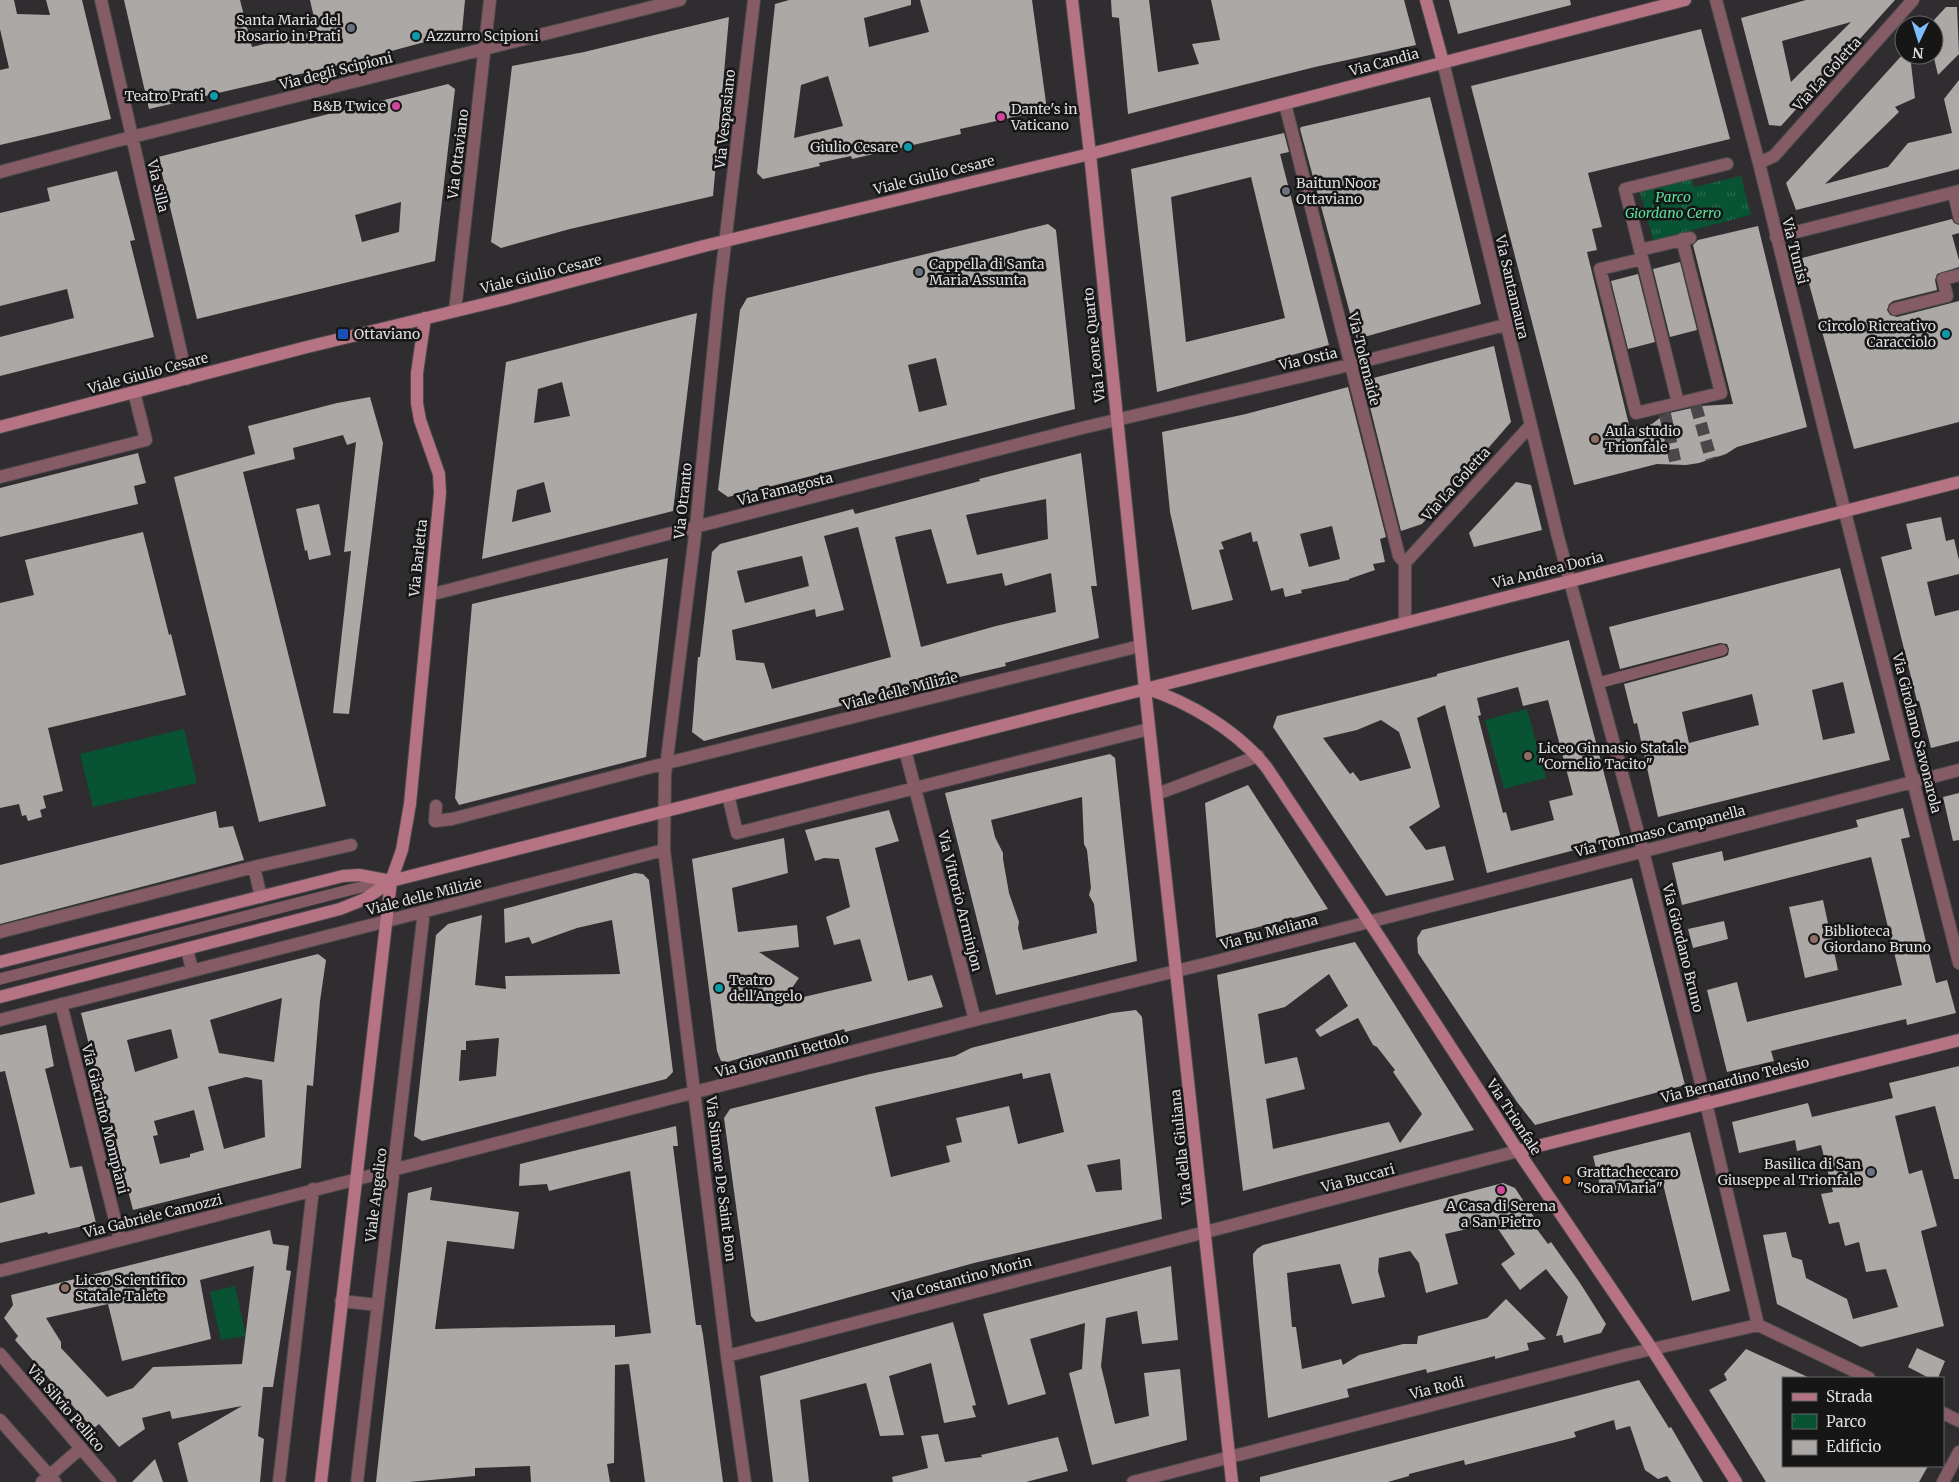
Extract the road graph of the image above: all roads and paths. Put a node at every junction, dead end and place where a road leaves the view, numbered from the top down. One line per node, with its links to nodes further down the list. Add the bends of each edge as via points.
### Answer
1 (101, 0): 13 (street, Via Silla)
2 (490, 0): 10 (street, Via Ottaviano)
3 (680, 0): 10 (street, Via degli Scipioni)
4 (754, 0): 21 (street, Via Vespasiano)
5 (1072, 0): 14 (street, Via Leone Quarto)
6 (1426, 0): 11 (street, Via Santamaura)
7 (1685, 0): 11 (street, Via Candia)
8 (1716, 0): 15 (street, Via Tunisi)
9 (1913, 0): 15 (street, Via La Goletta, via 1774,156)
10 (485, 50): 13 (street, Via degli Scipioni); 25 (street, Via Ottaviano)
11 (1443, 62): 12 (street, Via Candia); 27 (street, Via Santamaura)
12 (1285, 104): 14 (street, Via Candia); 28 (street, Via Tolemaide)
13 (131, 137): 17 (street, Via degli Scipioni); 29 (street, Via Silla)
14 (1090, 154): 21 (street, Viale Giulio Cesare); 32 (street, Via Leone Quarto)
15 (1759, 163): 20 (street, Via Tunisi)
16 (1727, 164): 22 (street, via 1625,189)
17 (0, 172)
18 (1956, 192): 19 (lane); 20 (street)
19 (1959, 218)
20 (1776, 237): 37 (street, Via Tunisi)
21 (727, 241): 25 (street, Viale Giulio Cesare); 38 (street, Via Otranto)
22 (1641, 254): 31 (street); 31 (street, via 1600,269 1636,413 1664,410); 31 (street, via 1686,238 1721,394 1695,403)
23 (1959, 275): 24 (street, via 1943,279 1947,296)
24 (1895, 309)
25 (454, 311): 26 (street, Viale Giulio Cesare)
26 (425, 318): 29 (street, Viale Giulio Cesare); 63 (street, Via Barletta, via 419,355 417,403 439,474 440,493 410,804 403,845)
27 (1506, 324): 28 (street, Via Ostia); 33 (street, Via Santamaura)
28 (1350, 364): 32 (street, Via Ostia); 39 (street, Via Tolemaide, via 1399,556)
29 (187, 379): 30 (street, Viale Giulio Cesare)
30 (134, 392): 34 (street, Viale Giulio Cesare); 35 (street, via 146,440)
31 (1678, 403)
32 (1116, 420): 38 (street, Via Famagosta); 44 (street, Via Leone Quarto)
33 (1530, 426): 39 (street, Via La Goletta); 40 (street, Via Santamaura)
34 (0, 428)
35 (0, 477)
36 (1959, 482): 37 (street, Via Andrea Doria)
37 (1844, 510): 40 (street, Via Andrea Doria); 53 (street, Via Girolamo Savonarola)
38 (696, 527): 41 (street, Via Famagosta); 51 (street, Via Otranto)
39 (1405, 563): 43 (street, Via Tolemaide)
40 (1570, 580): 43 (street, Via Andrea Doria); 46 (street, Via Giordano Bruno)
41 (461, 587): 42 (street, Via Barletta)
42 (437, 593)
43 (1405, 622): 47 (street, Via Andrea Doria)
44 (1140, 646): 47 (street, Via Leone Quarto); 51 (street, Viale delle Milizie)
45 (1722, 650): 46 (lane)
46 (1598, 683): 61 (street, Via Giordano Bruno)
47 (1145, 688): 48 (street, Via Leone Quarto); 49 (street, Viale delle Milizie); 50 (street, Via Trionfale, via 1199,712)
48 (1149, 729): 54 (street); 55 (street, Via della Giuliana)
49 (906, 750): 54 (street, Via Vittorio Arminjon); 56 (street, Viale delle Milizie)
50 (1258, 756): 55 (street); 67 (street, Via Trionfale)
51 (667, 764): 57 (street, Viale delle Milizie, via 452,819 435,821); 58 (street)
52 (1959, 770): 53 (street, Via Tommaso Campanella)
53 (1914, 782): 61 (street, Via Tommaso Campanella); 71 (street, Via Girolamo Savonarola)
54 (916, 788): 56 (street, via 737,834); 78 (street, Via Vittorio Arminjon)
55 (1157, 794): 73 (street, Via della Giuliana)
56 (728, 796): 58 (street, Viale delle Milizie)
57 (436, 806)
58 (664, 812): 60 (street, Via Simone De Saint Bon); 63 (street, Viale delle Milizie)
59 (351, 845): 62 (street)
60 (664, 850): 65 (street, Viale delle Milizie); 80 (street, Via Simone De Saint Bon)
61 (1643, 851): 67 (street, Via Tommaso Campanella); 81 (street, Via Giordano Bruno)
62 (254, 867): 64 (street); 68 (street)
63 (391, 881): 64 (street, Viale delle Milizie, via 359,875 343,876); 66 (street, Via Barletta); 69 (street, Viale delle Milizie, via 354,904); 74 (lane, Viale delle Milizie)
64 (261, 897): 70 (street, Viale delle Milizie)
65 (424, 912): 66 (street, Viale delle Milizie); 83 (street, Viale Angelico)
66 (386, 921): 72 (street, Viale delle Milizie); 84 (street, Viale Angelico)
67 (1369, 922): 73 (street, Via Bu Meliana); 82 (street, Via Trionfale)
68 (0, 932)
69 (187, 949): 72 (street); 75 (street, Viale delle Milizie)
70 (0, 962)
71 (1959, 963)
72 (192, 970): 76 (street, Viale delle Milizie)
73 (1177, 971): 78 (street, Via Giovanni Bettolo); 86 (street, Via della Giuliana)
74 (0, 979)
75 (0, 997)
76 (61, 1004): 77 (street, Viale delle Milizie); 87 (street, Via Giacinto Mompiani)
77 (0, 1020)
78 (975, 1020): 80 (street, Via Giovanni Bettolo)
79 (1959, 1040): 81 (street, Via Bernardino Telesio)
80 (695, 1093): 83 (street, Via Giovanni Bettolo); 94 (street, Via Simone De Saint Bon)
81 (1706, 1103): 82 (street, Via Bernardino Telesio); 91 (street, Via Giordano Bruno)
82 (1518, 1152): 86 (street, Via Buccari); 92 (street, Via Trionfale)
83 (394, 1169): 84 (street, Via Giovanni Bettolo); 90 (street, Viale Angelico)
84 (356, 1179): 85 (street, Via Gabriele Camozzi); 89 (street, Viale Angelico)
85 (313, 1189): 87 (street, Via Gabriele Camozzi); 104 (street)
86 (1205, 1233): 94 (street, Via Costantino Morin); 101 (street, Via della Giuliana)
87 (120, 1240): 88 (street, Via Gabriele Camozzi)
88 (0, 1270)
89 (341, 1300): 90 (street); 105 (street, Viale Angelico)
90 (378, 1305): 106 (street, Viale Angelico)
91 (1758, 1325): 92 (street, Via Rodi); 95 (street)
92 (1652, 1349): 101 (street, Via Rodi); 110 (street, Via Trionfale)
93 (0, 1354): 99 (street, Via Silvio Pellico)
94 (727, 1356): 107 (street, Via Simone De Saint Bon)
95 (1868, 1377)
96 (1944, 1414): 98 (street)
97 (0, 1420): 102 (street)
98 (1959, 1421)
99 (81, 1448): 102 (street); 103 (street, Via Silvio Pellico)
100 (1959, 1452): 111 (street)
101 (1229, 1457): 108 (street, Via Rodi); 109 (street, Via della Giuliana)
102 (49, 1480)
103 (110, 1482)
104 (279, 1482)
105 (321, 1482)
106 (357, 1482)
107 (745, 1482)
108 (1134, 1482)
109 (1232, 1482)
110 (1736, 1482)
111 (1943, 1482)

